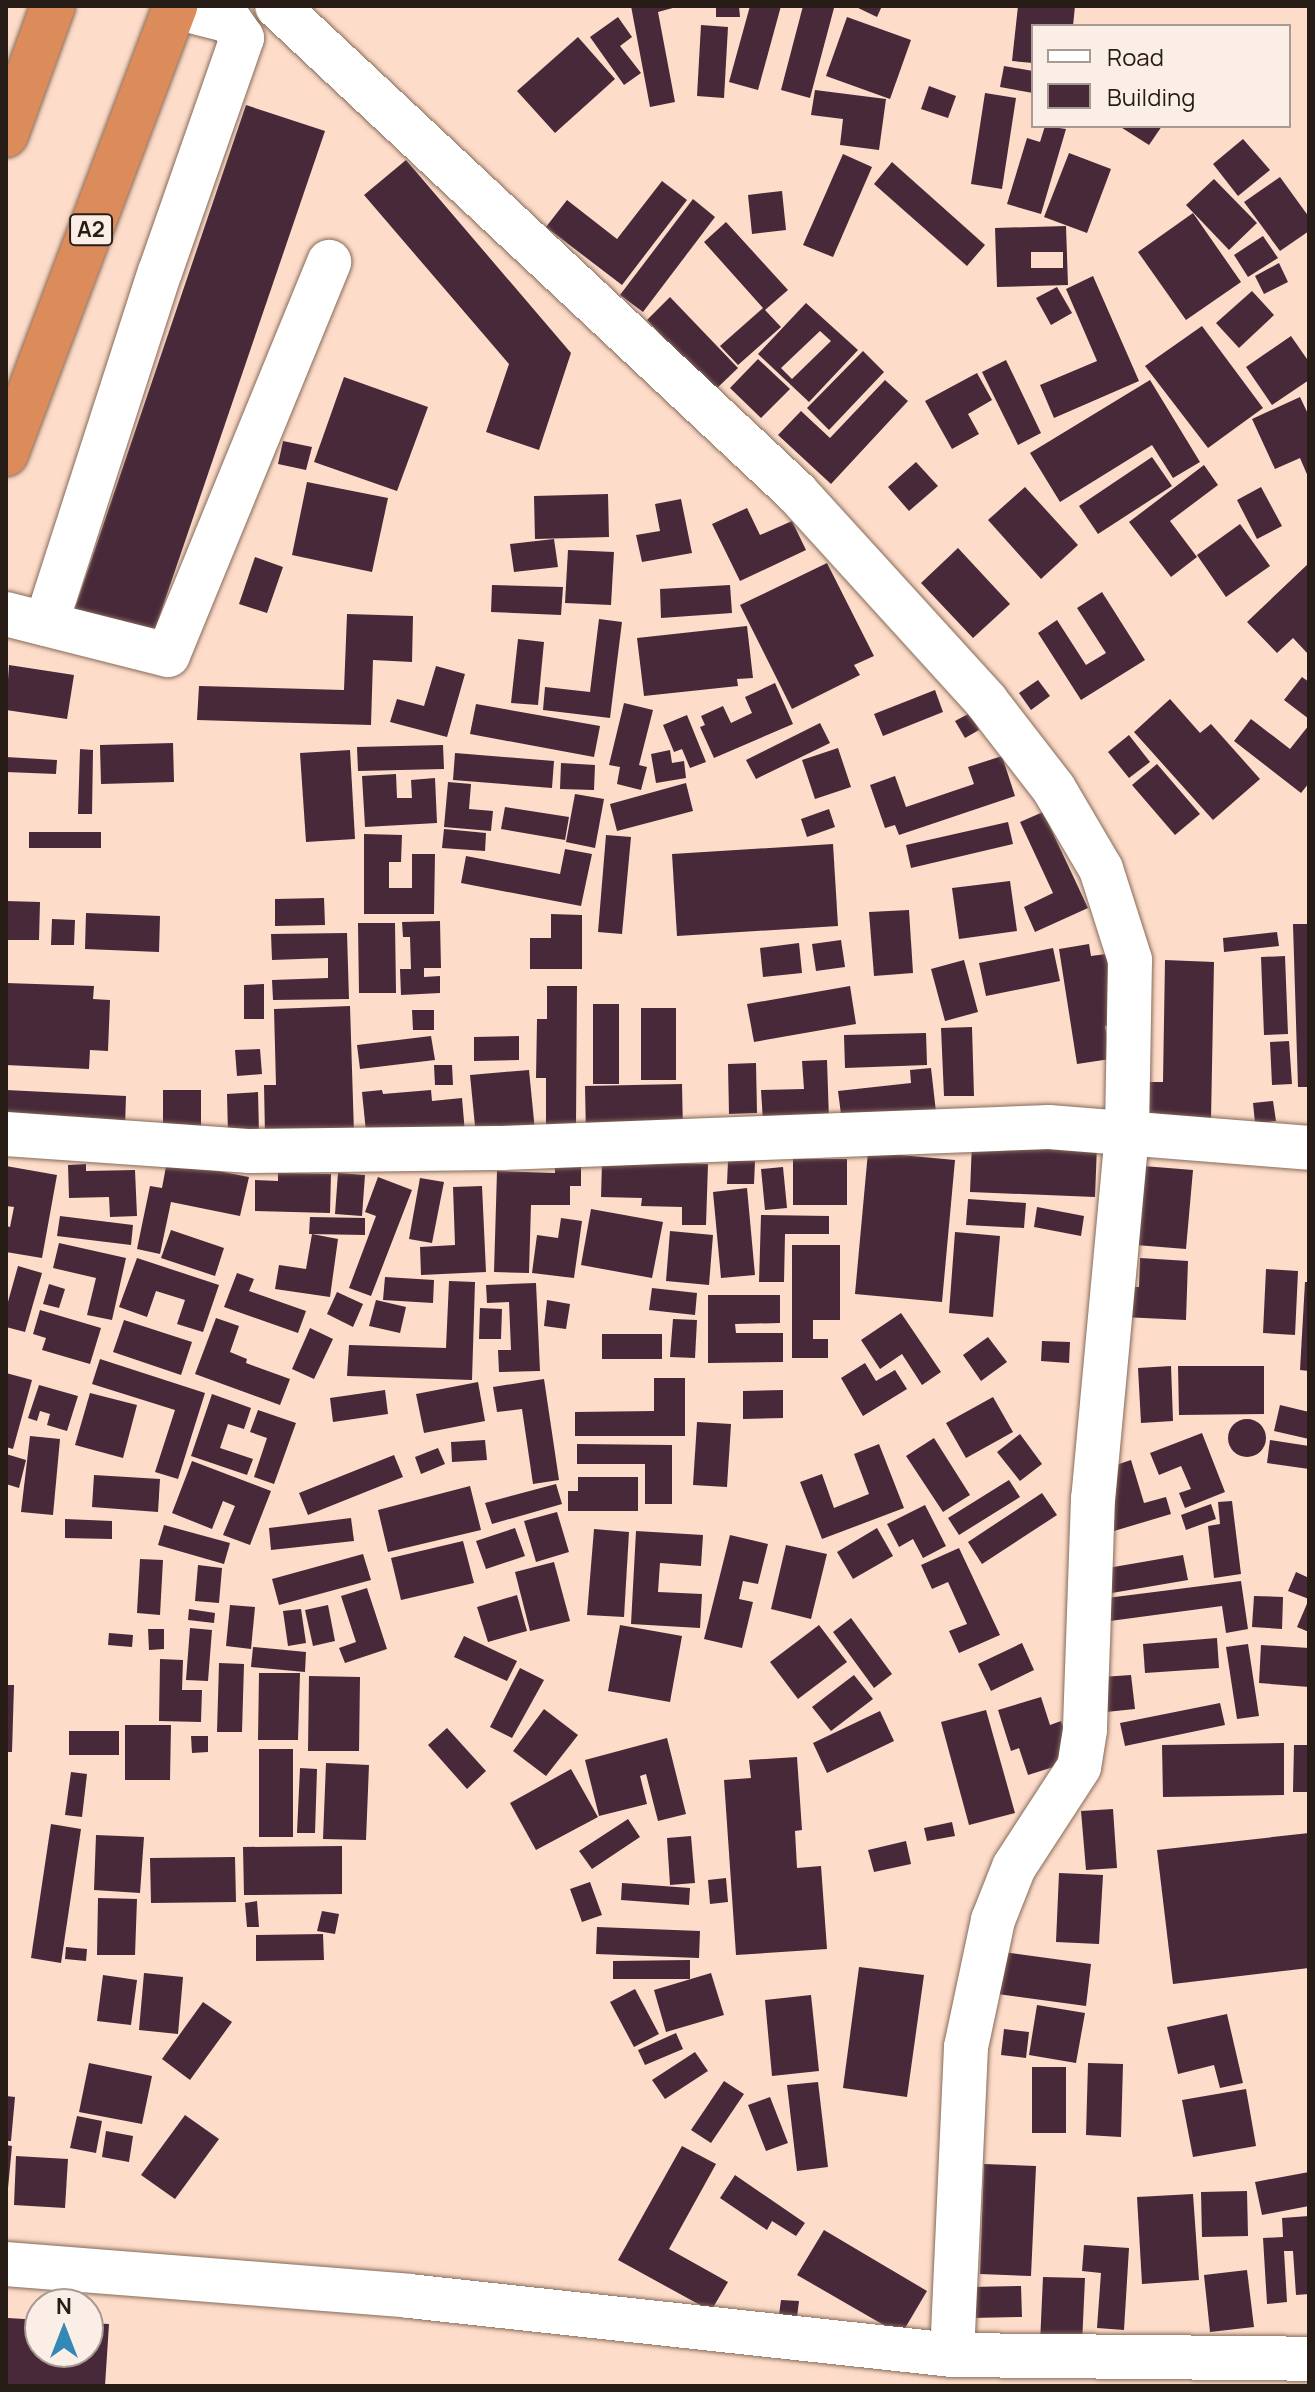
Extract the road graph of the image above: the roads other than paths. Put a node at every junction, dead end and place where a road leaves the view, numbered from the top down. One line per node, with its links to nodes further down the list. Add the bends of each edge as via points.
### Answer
1 (53, 6): 4 (highway)
2 (175, 6): 6 (highway, A2); 7 (street, via 230,21 242,38 160,272)
3 (277, 6): 9 (street, via 797,493 986,701 1054,789 1101,869 1130,960)
4 (6, 135)
5 (329, 262): 7 (street, via 168,655)
6 (6, 454)
7 (26, 619)
8 (6, 1134): 9 (street, via 250,1151 502,1148 1049,1127)
9 (1127, 1134): 10 (street); 12 (street, via 1093,1498 1083,1742 1079,1767 1014,1867 993,1920 966,2047)
10 (1309, 1148)
11 (6, 2264): 12 (street, via 409,2296)
12 (952, 2355): 13 (street)
13 (1309, 2359)

